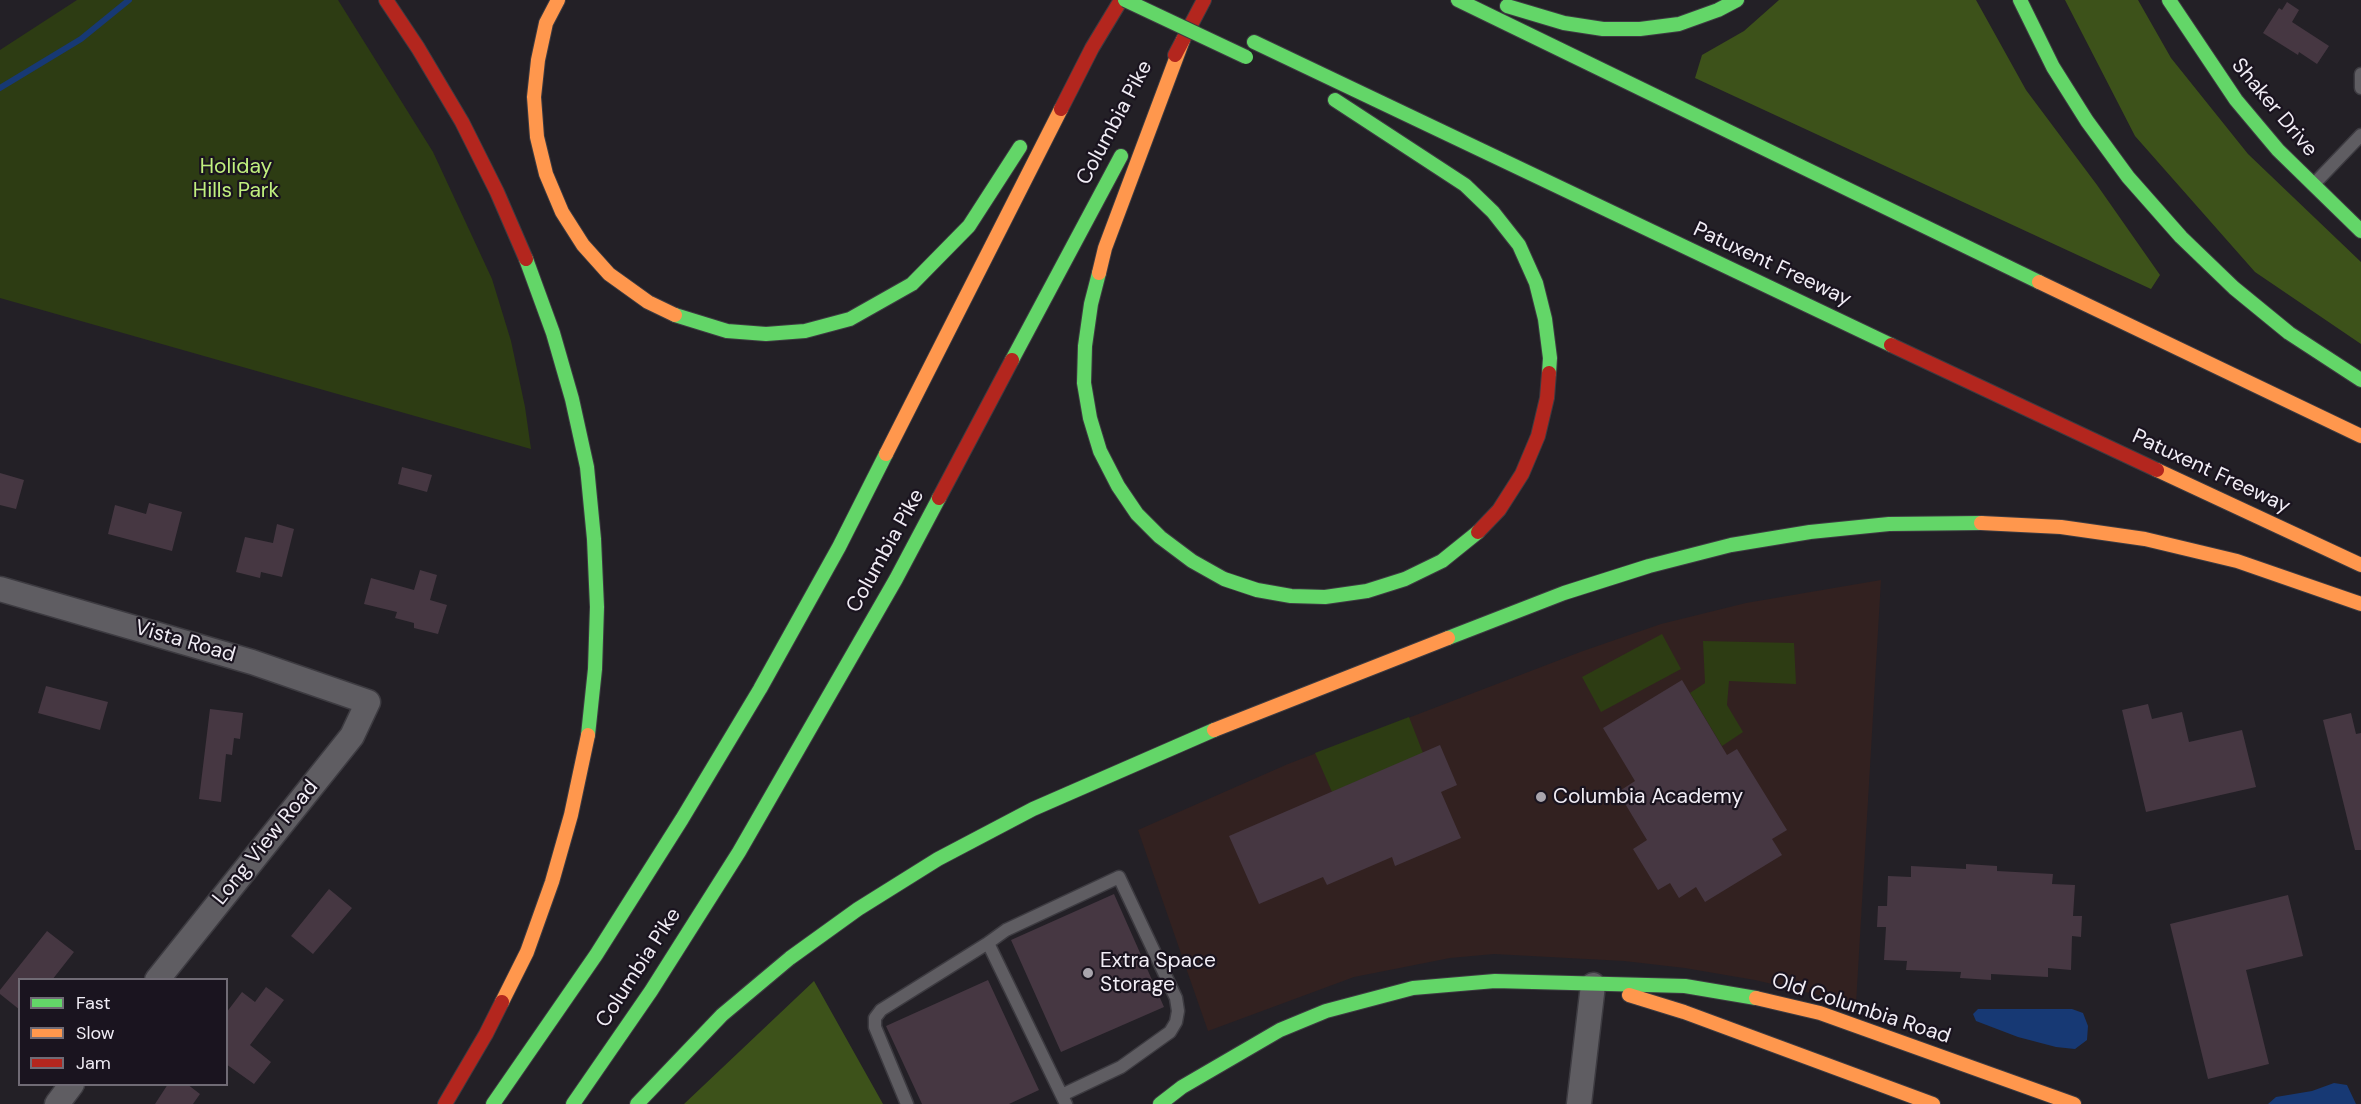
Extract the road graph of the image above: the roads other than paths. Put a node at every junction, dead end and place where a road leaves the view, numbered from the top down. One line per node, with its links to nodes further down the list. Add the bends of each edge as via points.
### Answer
1 (386, 0): 38 (main road, via 462,122 527,262 572,399 586,467 594,539 595,669 587,740 571,815 527,952 486,1035)
2 (558, 0): 19 (main road, via 546,23 534,97 537,137 546,174 562,212 583,245 609,274 648,302 684,319 716,328 766,334 806,331 850,319 883,302 912,284 969,226)
3 (1123, 0): 14 (main road, Columbia Pike); 15 (main road, bridge)
4 (1204, 0): 13 (main road, Columbia Pike)
5 (1458, 0): 27 (main road)
6 (1491, 0): 7 (main road, via 1564,23 1640,29 1679,24)
7 (1737, 0)
8 (2020, 0): 26 (main road, via 2053,67 2087,121 2128,177 2181,237 2289,333)
9 (2169, 0): 22 (main road, Shaker Drive, via 2236,100)
10 (1185, 9): 11 (main road)
11 (1205, 19)
12 (1249, 39): 25 (main road, Patuxent Freeway)
13 (1183, 40): 21 (main road, via 1106,248 1091,304 1083,383 1100,451 1137,514 1192,561 1224,579 1257,590 1325,597 1367,591 1405,579 1442,561 1466,543 1499,510 1522,474 1538,436 1547,398 1550,358 1536,283 1519,245 1466,185 1330,98); 40 (main road, Columbia Pike, via 896,579 816,720 739,852)
14 (1092, 48): 18 (main road); 39 (main road, Columbia Pike, via 839,547 760,689 596,954)
15 (1251, 59)
16 (2361, 74): 17 (lane)
17 (2361, 88)
18 (1043, 115)
19 (1030, 134)
20 (2361, 135): 22 (lane)
21 (1431, 145)
22 (2313, 186): 24 (main road, Shaker Drive)
23 (1592, 218): 25 (main road)
24 (2361, 231)
25 (1800, 302): 28 (main road, Patuxent Freeway)
26 (2361, 380)
27 (2361, 436)
28 (2361, 565)
29 (0, 589): 31 (street, Vista Road, via 252,662)
30 (2361, 604): 41 (main road, via 2237,561 2145,539 2061,527 1976,522 1889,524 1810,532 1731,545 1649,566 1564,593 1275,704 1033,809 858,909 790,958 722,1016)
31 (368, 702): 33 (street, Long View Road, via 352,736)
32 (988, 943): 36 (lane); 36 (lane, via 1005,930 1119,877 1176,998 1176,1022 1170,1032 1121,1067); 42 (lane, via 881,1010 875,1018 874,1026)
33 (159, 978)
34 (1593, 985): 43 (main road, Old Columbia Road, via 1530,981 1453,983 1363,1000 1280,1030); 44 (street); 45 (main road, Old Columbia Road, via 1684,1012); 46 (main road, Old Columbia Road, via 1685,986 1820,1013)
35 (70, 1086): 37 (street)
36 (1064, 1100)
37 (57, 1104)
38 (445, 1104)
39 (493, 1104)
40 (573, 1104)
41 (637, 1104)
42 (907, 1104)
43 (1160, 1104)
44 (1579, 1104)
45 (1933, 1104)
46 (2074, 1104)

